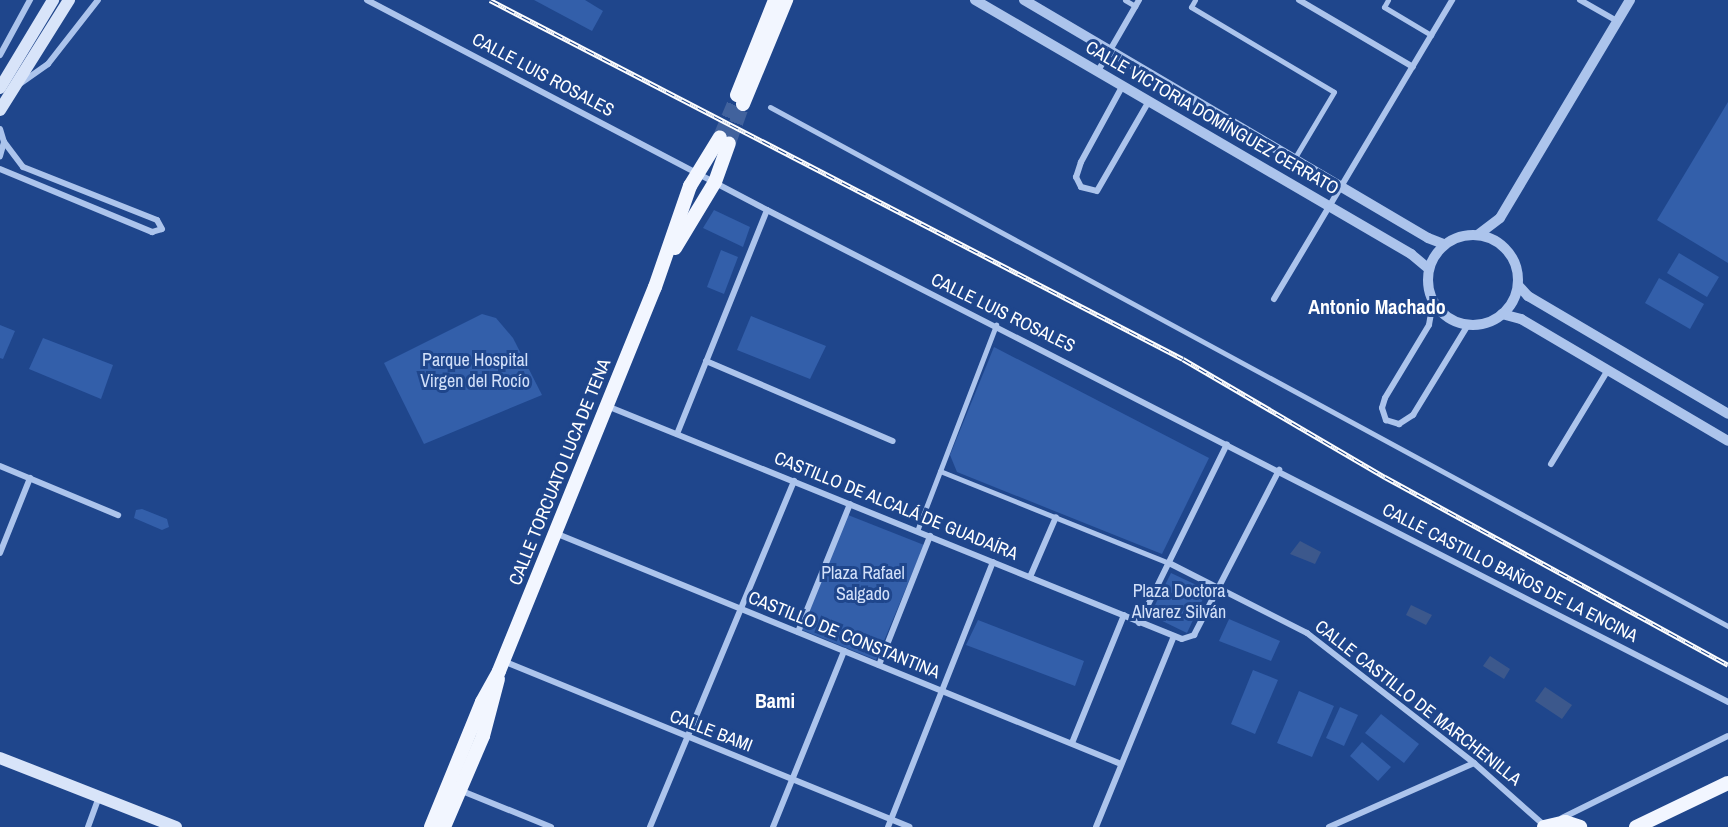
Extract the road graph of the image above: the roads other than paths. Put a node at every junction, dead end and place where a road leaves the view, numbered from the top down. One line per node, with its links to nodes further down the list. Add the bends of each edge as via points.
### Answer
1 (30, 0): 23 (street)
2 (53, 0): 28 (main road)
3 (69, 0): 27 (main road)
4 (98, 0): 27 (street, via 48,64)
5 (367, 0): 37 (street, CALLE LUIS ROSALES)
6 (775, 0): 7 (main road, via 740,102)
7 (786, 0)
8 (975, 0): 25 (street, CALLE VICTORIA DOMÍNGUEZ CERRATO)
9 (1024, 0): 22 (street, CALLE VICTORIA DOMÍNGUEZ CERRATO)
10 (1125, 0): 18 (street)
11 (1196, 0): 35 (street, via 1191,7 1334,92)
12 (1299, 0): 19 (street)
13 (1317, 0): 19 (street)
14 (1388, 0): 21 (street, via 1384,7)
15 (1452, 0): 21 (street)
16 (1580, 0): 20 (street)
17 (1630, 0): 20 (street)
18 (1137, 3): 22 (street)
19 (1313, 8): 24 (street)
20 (1617, 21): 42 (street)
21 (1431, 35): 24 (street)
22 (1110, 50): 25 (street); 35 (street, CALLE VICTORIA DOMÍNGUEZ CERRATO)
23 (0, 55)
24 (1413, 67): 38 (street)
25 (1098, 71): 26 (street, CALLE VICTORIA DOMÍNGUEZ CERRATO)
26 (1123, 85): 29 (street, CALLE VICTORIA DOMÍNGUEZ CERRATO); 29 (street, via 1081,162 1076,177 1082,187 1097,190)
27 (15, 87): 31 (main road)
28 (0, 88)
29 (1149, 101): 39 (street, CALLE VICTORIA DOMÍNGUEZ CERRATO)
30 (770, 107): 83 (street)
31 (0, 110)
32 (0, 129): 33 (street)
33 (4, 142): 34 (street); 41 (street, via 23,167)
34 (0, 156)
35 (1294, 159): 38 (street, CALLE VICTORIA DOMÍNGUEZ CERRATO)
36 (0, 169): 43 (street)
37 (705, 177): 37 (main road, CALLE TORCUATO LUCA DE TENA, via 724,140); 40 (street, CALLE LUIS ROSALES); 49 (main road, CALLE TORCUATO LUCA DE TENA); 49 (main road, CALLE TORCUATO LUCA DE TENA)
38 (1341, 187): 39 (street); 45 (street, CALLE VICTORIA DOMÍNGUEZ CERRATO)
39 (1330, 206): 47 (street, CALLE VICTORIA DOMÍNGUEZ CERRATO); 50 (street)
40 (767, 210): 53 (street, CALLE LUIS ROSALES); 55 (street)
41 (138, 212): 43 (street); 43 (street, via 161,222 162,229 155,233)
42 (1500, 218): 44 (street); 46 (street, via 1499,232)
43 (134, 225)
44 (1479, 234): 45 (street, via 1466,234); 46 (street)
45 (1444, 244): 47 (street)
46 (1505, 246): 48 (street, via 1516,264)
47 (1429, 269): 51 (street)
48 (1518, 285): 52 (street, via 1512,304); 58 (street, via 1528,296)
49 (654, 287): 57 (main road, CALLE TORCUATO LUCA DE TENA)
50 (1274, 299)
51 (1433, 302): 54 (street, via 1448,318); 54 (street, via 1429,325 1385,398 1382,408 1386,420 1399,424 1413,415)
52 (1502, 314): 54 (street, via 1486,323); 56 (street, via 1521,319)
53 (996, 325): 62 (street, CALLE LUIS ROSALES); 66 (street)
54 (1468, 325)
55 (706, 362): 59 (street); 61 (street)
56 (1608, 370): 60 (street); 63 (street)
57 (606, 406): 59 (street, CASTILLO DE ALCALÁ DE GUADAÍRA); 73 (main road, CALLE TORCUATO LUCA DE TENA)
58 (1728, 414)
59 (677, 434): 68 (street, CASTILLO DE ALCALÁ DE GUADAÍRA)
60 (1728, 440)
61 (893, 441)
62 (1227, 444): 65 (street, CALLE LUIS ROSALES); 77 (street)
63 (1551, 464)
64 (0, 466): 67 (street)
65 (1279, 470): 79 (street); 90 (street, CALLE CASTILLO BAÑOS DE LA ENCINA)
66 (940, 471): 71 (street); 72 (street)
67 (30, 478): 70 (street); 75 (street)
68 (794, 481): 69 (street, CASTILLO DE ALCALÁ DE GUADAÍRA); 80 (street)
69 (850, 504): 72 (street, CASTILLO DE ALCALÁ DE GUADAÍRA); 84 (street)
70 (118, 515)
71 (1056, 517): 77 (street); 78 (street)
72 (917, 531): 74 (street, CASTILLO DE ALCALÁ DE GUADAÍRA)
73 (555, 533): 80 (street, CASTILLO DE CONSTANTINA); 88 (main road, CALLE TORCUATO LUCA DE TENA)
74 (930, 537): 76 (street, CASTILLO DE ALCALÁ DE GUADAÍRA); 87 (street)
75 (0, 553)
76 (993, 562): 78 (street, CASTILLO DE ALCALÁ DE GUADAÍRA); 89 (street)
77 (1169, 563): 79 (street, CALLE CASTILLO DE MARCHENILLA); 82 (street)
78 (1030, 577): 81 (street, CASTILLO DE ALCALÁ DE GUADAÍRA)
79 (1219, 588): 85 (street, via 1194,635 1182,639); 95 (street, CALLE CASTILLO DE MARCHENILLA, via 1307,633)
80 (741, 609): 84 (street, CASTILLO DE CONSTANTINA); 92 (street)
81 (1124, 615): 82 (street, CASTILLO DE ALCALÁ DE GUADAÍRA); 93 (street)
82 (1139, 623): 85 (street, CASTILLO DE ALCALÁ DE GUADAÍRA)
83 (1728, 626)
84 (798, 632): 86 (street, CASTILLO DE CONSTANTINA)
85 (1174, 636): 96 (street)
86 (844, 651): 87 (street, CASTILLO DE CONSTANTINA); 97 (street)
87 (879, 665): 89 (street, CASTILLO DE CONSTANTINA)
88 (501, 666): 92 (street, CALLE BAMI); 99 (main road, CALLE TORCUATO LUCA DE TENA, via 494,705); 104 (main road, CALLE TORCUATO LUCA DE TENA, via 482,702)
89 (943, 692): 93 (street, CASTILLO DE CONSTANTINA); 101 (street)
90 (1728, 702)
91 (1728, 736): 113 (street)
92 (686, 738): 97 (street, CALLE BAMI); 107 (street)
93 (1072, 743): 96 (street, CASTILLO DE CONSTANTINA)
94 (0, 758): 100 (main road)
95 (1474, 763): 112 (street); 113 (street, CALLE CASTILLO DE MARCHENILLA)
96 (1121, 764): 111 (street)
97 (793, 779): 101 (street, CALLE BAMI); 108 (street)
98 (1724, 786): 115 (main road)
99 (462, 791): 105 (main road, CALLE TORCUATO LUCA DE TENA); 106 (street)
100 (99, 797): 102 (street); 103 (main road)
101 (891, 819): 109 (street); 110 (street, CALLE BAMI)
102 (87, 827)
103 (176, 827)
104 (431, 827)
105 (444, 827)
106 (551, 827)
107 (650, 827)
108 (773, 827)
109 (888, 827)
110 (909, 827)
111 (1096, 827)
112 (1329, 827)
113 (1545, 827): 114 (main road, via 1565,822)
114 (1580, 827)
115 (1636, 827)

